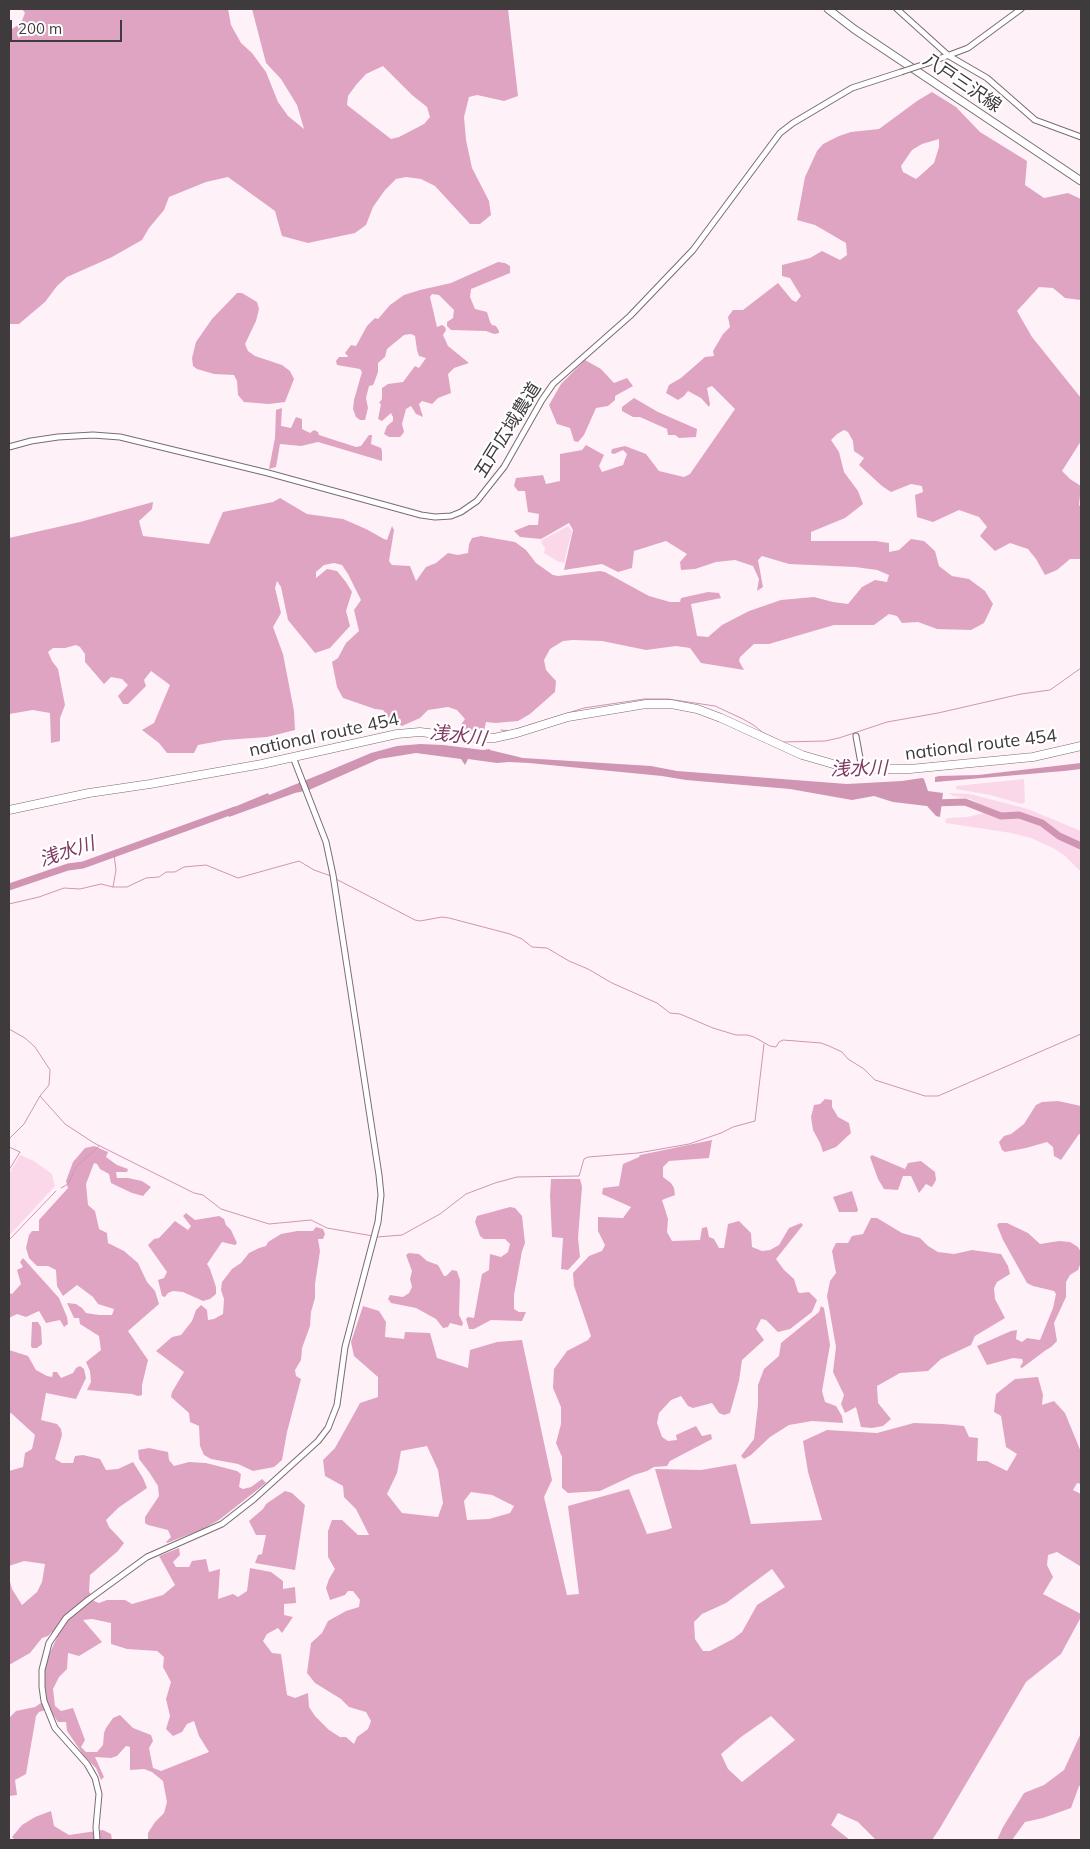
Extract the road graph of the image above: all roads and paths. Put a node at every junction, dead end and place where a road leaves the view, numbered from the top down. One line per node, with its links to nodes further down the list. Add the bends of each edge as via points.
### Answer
1 (828, 9): 6 (main road, 八戸三沢線)
2 (897, 9): 4 (street)
3 (1021, 9): 4 (street, 五戸広域農道, via 968,48)
4 (949, 56): 5 (street, via 983,75 1035,120); 7 (street, 五戸広域農道, bridge, via 847,91 780,133 693,250 630,316 553,384 504,467 477,501 461,512 451,516 421,515 120,437 58,437)
5 (1081, 137)
6 (1081, 181)
7 (9, 447)
8 (856, 736): 11 (street)
9 (1081, 746): 11 (highway, national route 454, via 1033,757 910,769)
10 (293, 757): 11 (highway, national route 454, via 409,732 494,738 581,714 658,704 697,709 802,755); 12 (highway, national route 454); 13 (street, via 326,842 333,875 379,1175 378,1222 346,1341 337,1405 328,1428 318,1441 222,1524 148,1557 88,1600 66,1618 49,1643 42,1670 44,1701 56,1728 96,1778 99,1794)
11 (862, 769)
12 (9, 810)
13 (97, 1840)

